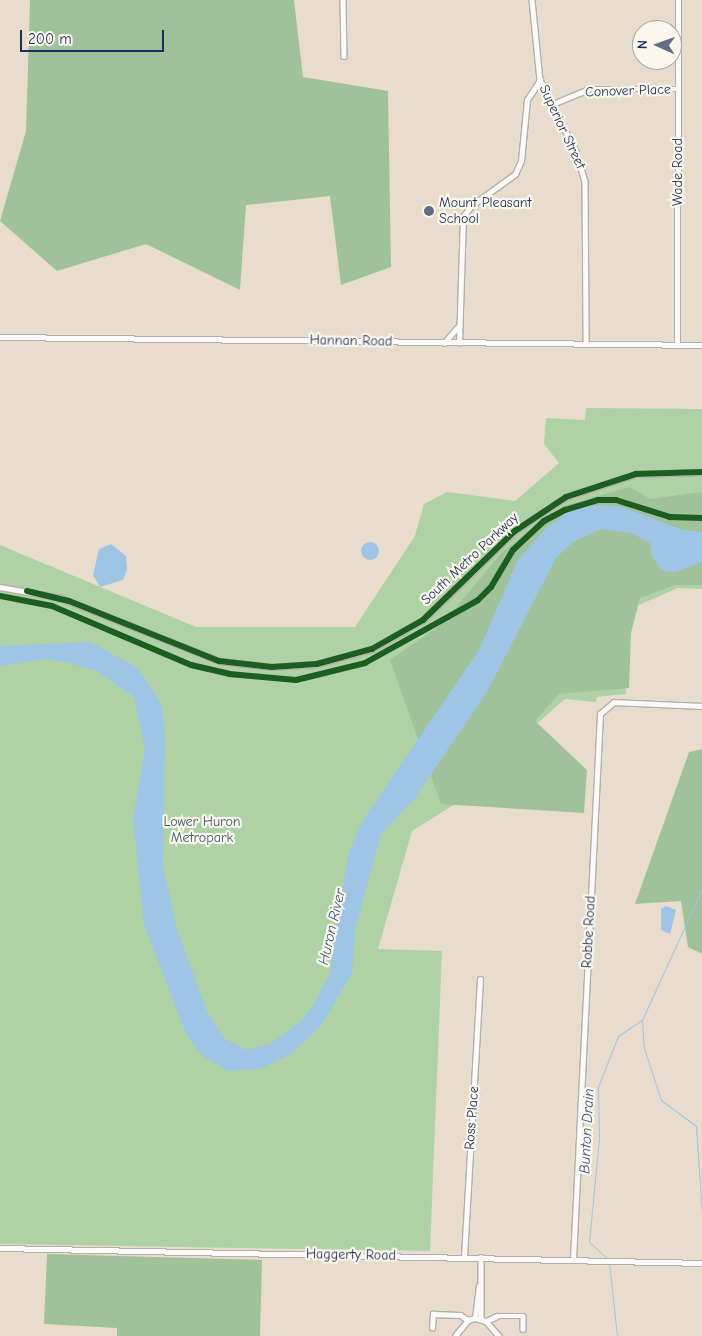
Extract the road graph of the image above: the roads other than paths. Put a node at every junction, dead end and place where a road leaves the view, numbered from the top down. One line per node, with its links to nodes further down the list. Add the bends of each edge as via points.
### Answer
1 (344, 0): 4 (street)
2 (532, 0): 5 (street, Superior Street)
3 (678, 0): 6 (street, Wade Road)
4 (344, 56)
5 (540, 80): 7 (street, Superior Street); 8 (street, via 527,100 522,152 515,174 471,206 463,217)
6 (678, 89): 7 (street, Conover Place, via 589,89); 13 (street, Wade Road)
7 (550, 105): 12 (street, Superior Street, via 576,152 585,181)
8 (458, 327): 10 (street); 11 (street)
9 (0, 337): 10 (street, Hannan Road)
10 (444, 343): 11 (street, Hannan Road)
11 (459, 343): 12 (street, Hannan Road)
12 (586, 344): 13 (street, Hannan Road)
13 (677, 345): 14 (street, Hannan Road)
14 (702, 345)
15 (702, 472): 16 (street, South Metro Parkway, via 636,474 566,497 515,531 448,600 410,630 360,653 318,664 272,667 219,660 61,598)
16 (0, 588)
17 (702, 706): 22 (street, Robbe Road, via 614,702 600,714)
18 (480, 979): 20 (street, Ross Place)
19 (0, 1248): 20 (street, Haggerty Road)
20 (464, 1257): 21 (street, Haggerty Road)
21 (481, 1257): 22 (street, Haggerty Road); 24 (street)
22 (573, 1259): 23 (street, Haggerty Road)
23 (702, 1263)
24 (479, 1286): 25 (street); 26 (street)
25 (475, 1318): 26 (street); 27 (street)
26 (481, 1318): 28 (street)
27 (468, 1320): 29 (street, via 460,1314 433,1314); 31 (street)
28 (486, 1322): 30 (street, via 496,1316 523,1316); 32 (street)
29 (432, 1328)
30 (522, 1328)
31 (455, 1336)
32 (499, 1336)

